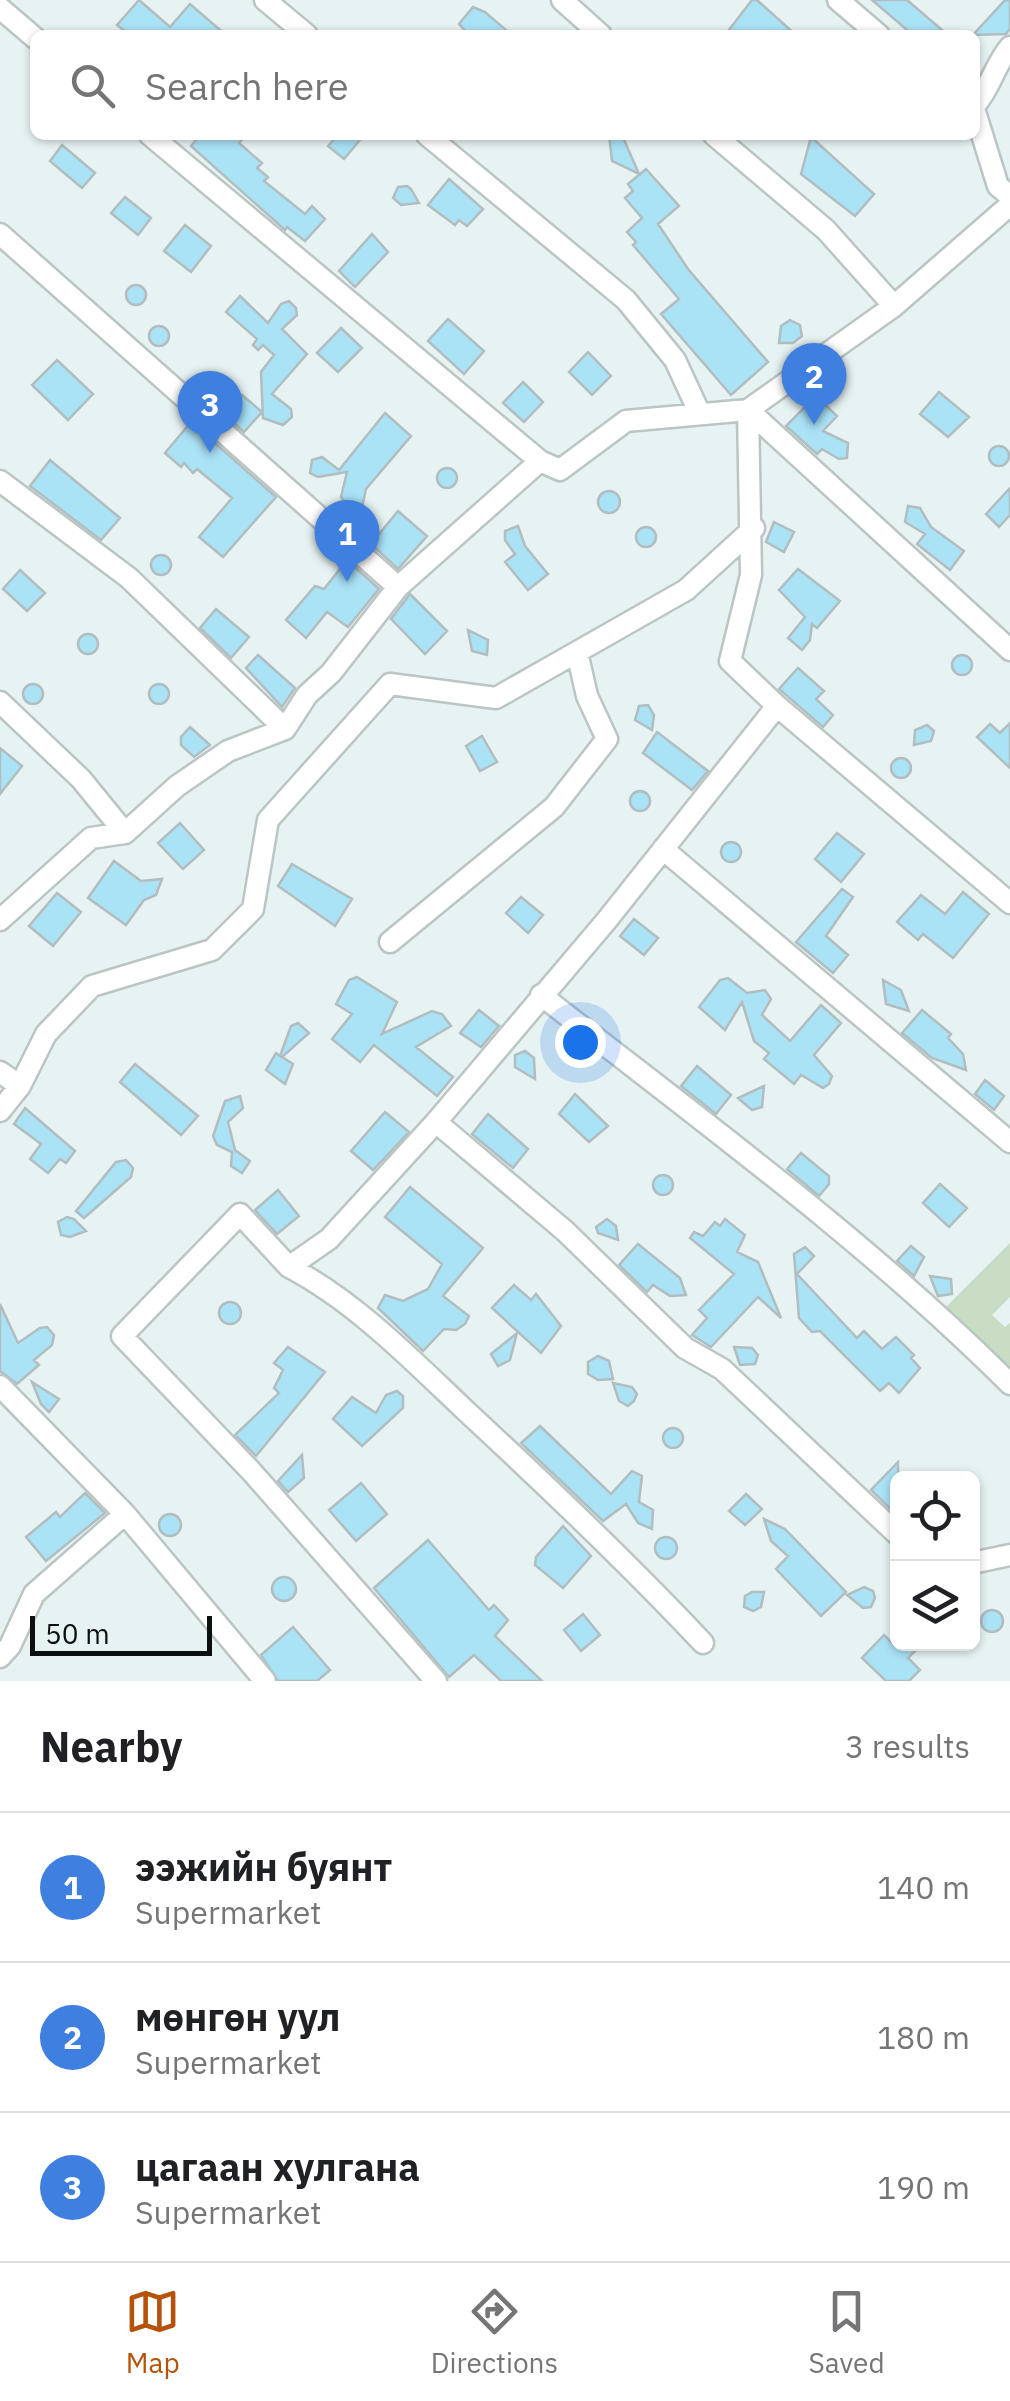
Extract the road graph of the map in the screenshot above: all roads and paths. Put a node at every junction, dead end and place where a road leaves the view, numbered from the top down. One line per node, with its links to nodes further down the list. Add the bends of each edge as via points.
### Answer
1 (264, 0): 5 (street)
2 (562, 0): 6 (street)
3 (838, 0): 7 (street)
4 (0, 8): 8 (street)
5 (301, 30)
6 (595, 30)
7 (872, 30)
8 (30, 34)
9 (1010, 48): 10 (street)
10 (980, 102)
11 (980, 126): 15 (street, via 998,186)
12 (156, 140): 21 (street)
13 (433, 140): 20 (street, via 626,300 676,360)
14 (720, 140): 18 (street, via 826,230)
15 (1010, 196)
16 (1010, 205): 18 (street)
17 (0, 234): 24 (street)
18 (894, 306): 19 (street)
19 (748, 410): 20 (street); 23 (street); 25 (street)
20 (700, 414): 21 (street, via 626,420 560,470)
21 (540, 462): 24 (street)
22 (0, 481): 29 (street, via 130,578)
23 (754, 528): 26 (street, via 686,590); 28 (street, via 751,575 730,662)
24 (398, 588): 29 (street)
25 (1010, 650)
26 (577, 652): 34 (street, via 606,739 554,807); 37 (street, via 496,698 390,684 268,820 254,909 212,950 92,986 46,1034)
27 (0, 702): 30 (street, via 81,779)
28 (777, 706): 31 (street); 32 (street)
29 (286, 729): 30 (street, via 228,750)
30 (125, 833): 33 (street, via 91,838)
31 (663, 849): 35 (street); 40 (street)
32 (1010, 903)
33 (0, 920)
34 (390, 942)
35 (541, 996): 39 (street); 42 (street, via 845,1237)
36 (0, 1072): 37 (street)
37 (20, 1086): 38 (street)
38 (0, 1111)
39 (436, 1122): 41 (street, via 329,1239); 45 (street, via 565,1231 685,1348 722,1369)
40 (1010, 1142)
41 (289, 1267): 48 (street, via 326,1286 420,1367 582,1516); 51 (street, via 240,1214 122,1336)
42 (1010, 1384)
43 (0, 1386): 44 (street)
44 (124, 1514): 49 (street, via 34,1594); 50 (street)
45 (890, 1527)
46 (1010, 1555): 47 (street)
47 (980, 1561)
48 (703, 1643)
49 (0, 1657)
50 (264, 1681)
51 (436, 1681)

